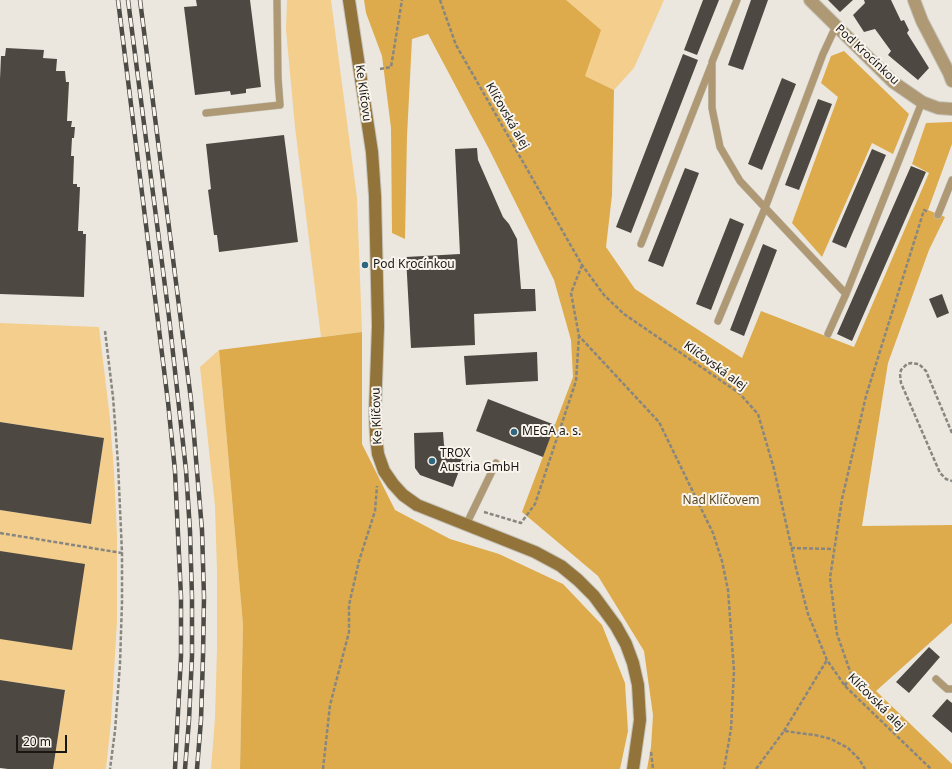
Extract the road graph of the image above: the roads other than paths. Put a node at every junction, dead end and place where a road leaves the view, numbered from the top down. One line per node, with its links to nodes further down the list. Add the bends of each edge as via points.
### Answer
1 (277, 0): 11 (lane, via 280,105)
2 (349, 0): 20 (street, Ke Klíčovu, via 372,152 375,196 378,326 375,412 378,454 384,471 403,495 417,505)
3 (737, 0): 7 (lane)
4 (810, 0): 6 (street, Pod Krocínkou)
5 (914, 0): 8 (street)
6 (836, 26): 9 (street, Pod Krocínkou, via 893,82); 13 (lane)
7 (712, 62): 13 (lane, via 712,108 720,147 740,181); 15 (lane)
8 (952, 81)
9 (922, 102): 10 (street, Pod Krocínkou, via 938,108); 16 (lane)
10 (952, 109)
11 (206, 113)
12 (952, 180): 14 (lane)
13 (764, 208): 16 (lane); 17 (lane)
14 (938, 214)
15 (641, 244)
16 (846, 294): 18 (lane)
17 (718, 321)
18 (828, 334)
19 (496, 463): 20 (lane)
20 (466, 525): 23 (street, Ke Klíčovu, via 535,552 561,566 594,596 616,626 626,644 638,685 640,720)
21 (936, 679): 22 (lane, via 947,689)
22 (952, 689)
23 (633, 769)

